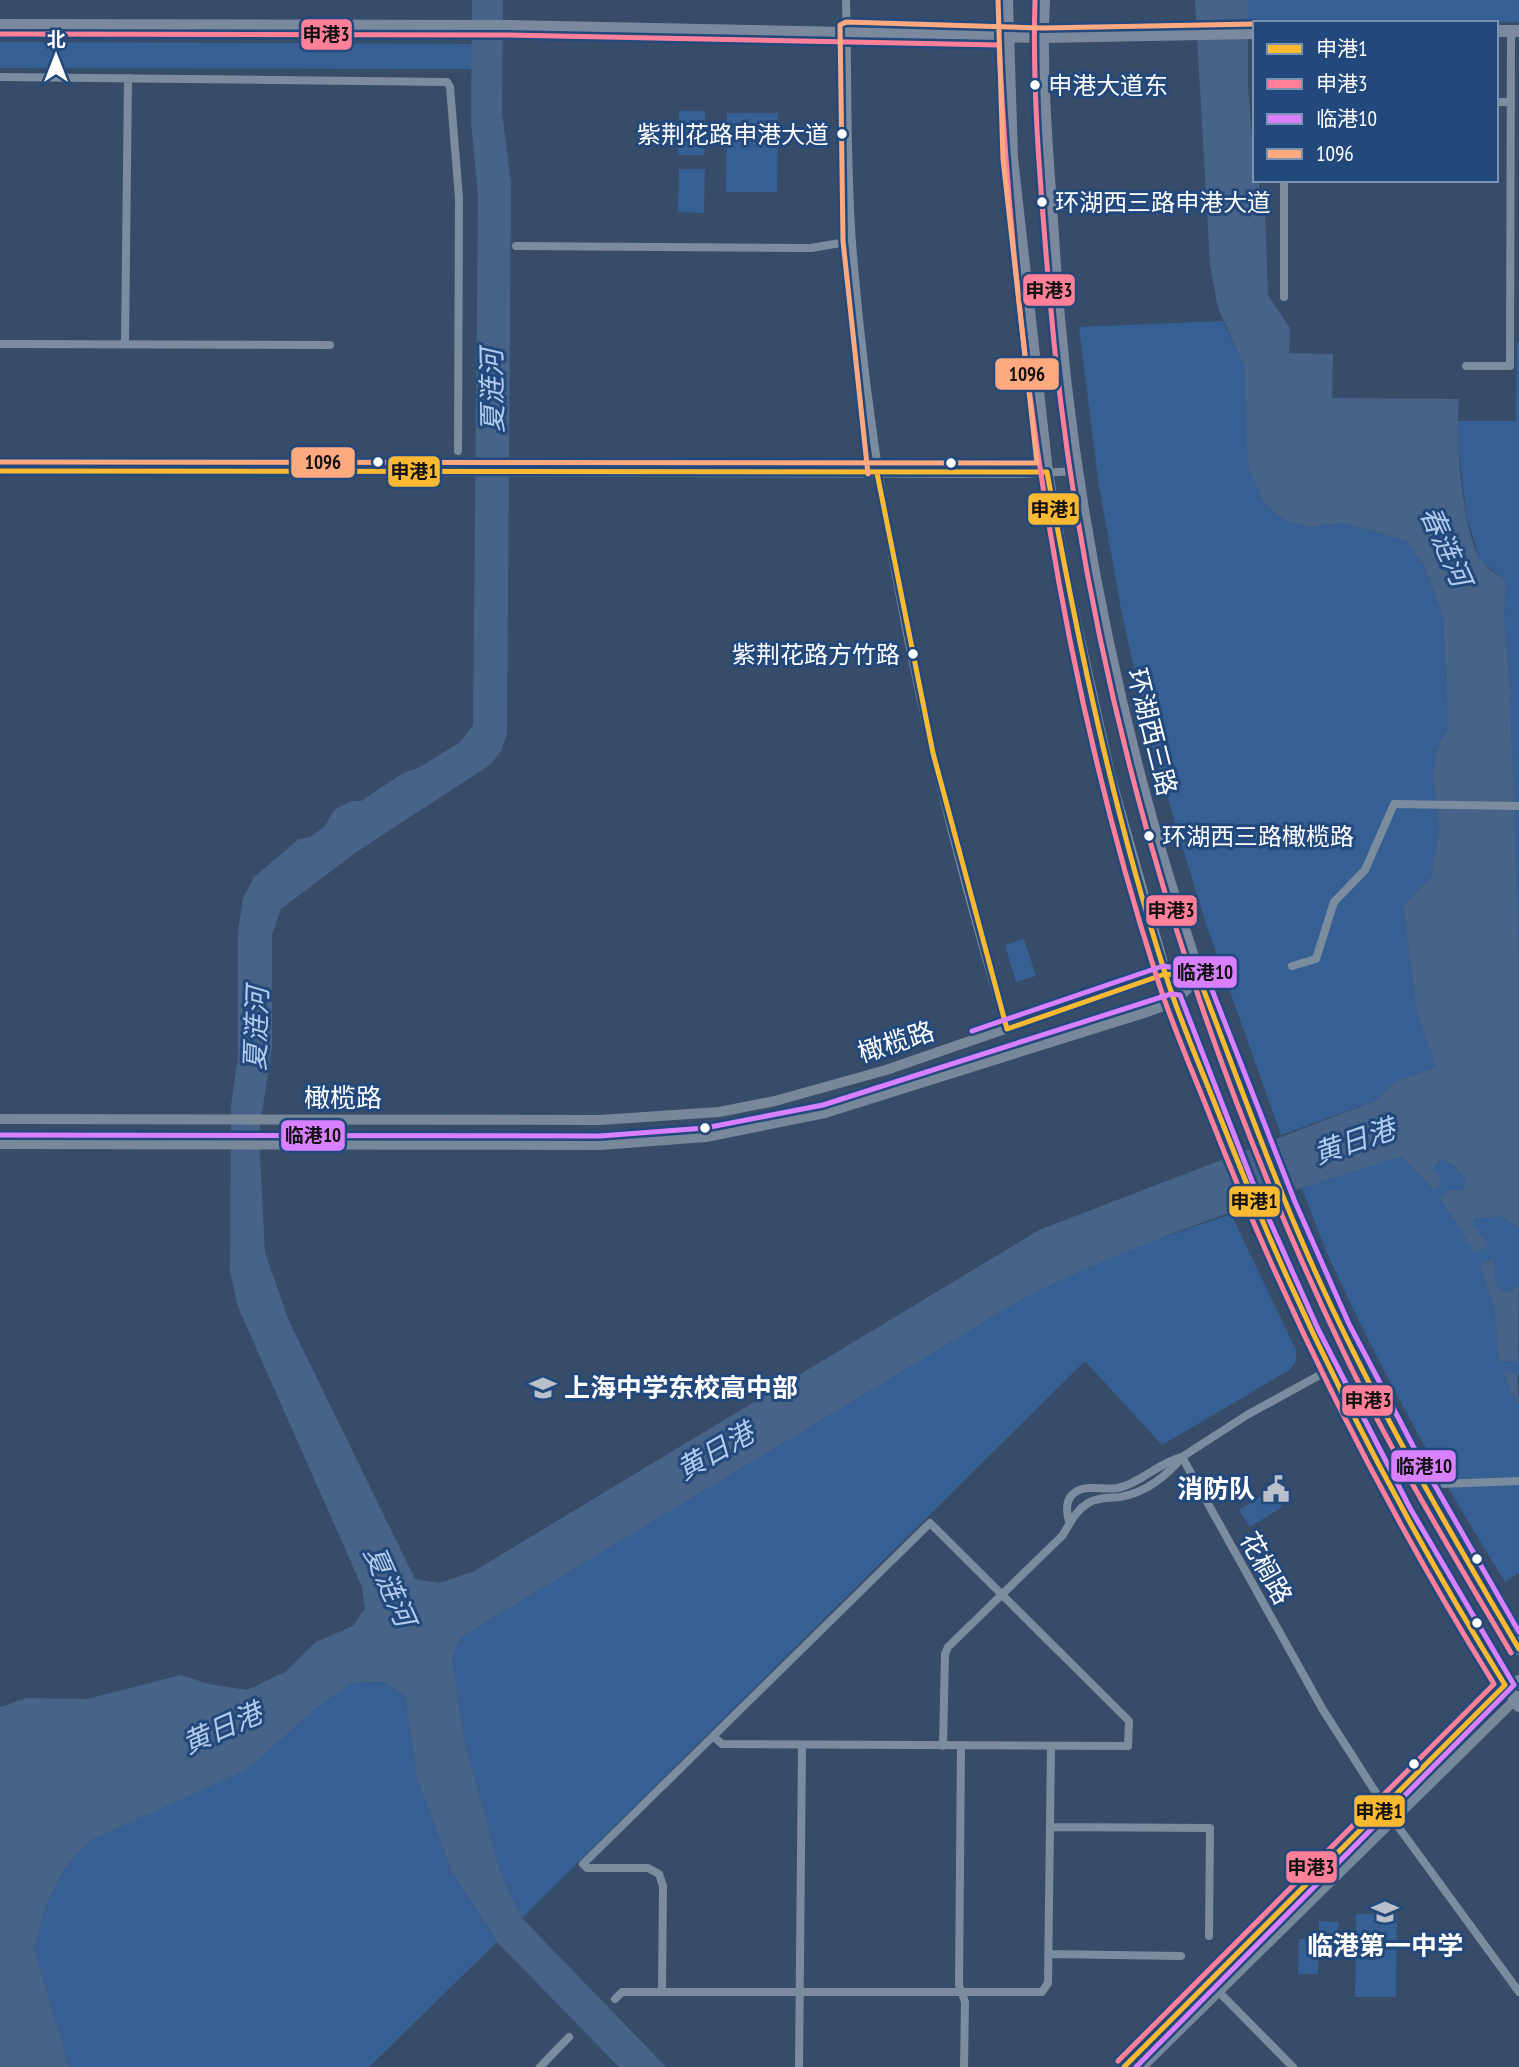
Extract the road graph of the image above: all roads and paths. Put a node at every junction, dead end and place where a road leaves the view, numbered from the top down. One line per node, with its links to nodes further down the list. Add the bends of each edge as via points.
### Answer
1 (846, 0): 5 (street)
2 (1007, 0): 8 (main road, 环湖西三路)
3 (1044, 0): 9 (main road, 环湖西三路)
4 (0, 25): 5 (main road)
5 (846, 31): 8 (main road); 15 (street)
6 (1515, 31): 13 (street)
7 (1253, 33): 9 (main road)
8 (1007, 36): 9 (main road); 25 (main road, 环湖西三路, via 1012,158)
9 (1042, 37): 24 (main road, 环湖西三路, via 1056,287)
10 (0, 77): 11 (street)
11 (128, 78): 19 (street); 22 (street, via 447,82 459,198)
12 (1498, 102): 13 (street)
13 (1511, 102): 21 (street, via 1510,366)
14 (1284, 182): 17 (street)
15 (852, 241): 16 (street, via 811,248); 26 (street)
16 (516, 246)
17 (1284, 297)
18 (0, 344): 19 (street)
19 (125, 344): 20 (street)
20 (330, 345)
21 (1466, 366)
22 (457, 451)
23 (0, 471): 26 (street)
24 (1077, 471): 25 (street); 30 (main road, 环湖西三路, via 1112,663 1148,809)
25 (1047, 472): 26 (street); 29 (main road, 环湖西三路, via 1104,754)
26 (877, 473): 32 (street, via 924,721)
27 (1519, 806): 28 (street, via 1394,804 1365,870 1334,902 1316,959)
28 (1292, 966)
29 (1165, 974): 30 (main road, 橄榄路); 31 (main road, 环湖西三路); 32 (main road, 橄榄路)
30 (1199, 978): 31 (main road, 橄榄路); 41 (main road, 环湖西三路, via 1318,1278 1398,1441)
31 (1174, 1002): 34 (main road, 橄榄路, via 825,1112 706,1137 600,1145); 35 (main road, 环湖西三路, via 1255,1210)
32 (1007, 1029): 33 (main road, 橄榄路, via 821,1090 719,1112 600,1120)
33 (0, 1119)
34 (0, 1143)
35 (1329, 1370): 36 (street); 43 (main road, 环湖西三路, via 1421,1548)
36 (1182, 1457): 39 (street, via 1168,1475 1131,1495 1091,1501); 39 (street, via 1163,1462 1124,1486 1081,1489 1068,1502); 50 (street, 花榈路, via 1304,1678)
37 (1519, 1481): 38 (street)
38 (1440, 1483)
39 (1069, 1522): 40 (street, via 1062,1536)
40 (1002, 1594): 45 (street, via 930,1523); 47 (street, via 945,1654); 49 (street, via 1129,1721 1128,1746)
41 (1519, 1649)
42 (1519, 1680): 43 (main road)
43 (1505, 1685): 44 (main road, 环湖西三路); 50 (main road)
44 (1518, 1701): 51 (main road)
45 (714, 1737): 46 (street, via 722,1744); 57 (street, via 583,1864 587,1868 648,1868 659,1874 663,1886)
46 (802, 1745): 47 (street); 60 (street)
47 (943, 1746): 48 (street)
48 (961, 1746): 49 (street); 61 (street, via 958,1985)
49 (1051, 1746): 52 (street)
50 (1385, 1807): 51 (street, 花榈路); 56 (main road)
51 (1394, 1821): 58 (main road); 59 (street, 花榈路)
52 (1050, 1827): 53 (street, via 1210,1828); 54 (street)
53 (1209, 1937)
54 (1048, 1954): 55 (street); 61 (street, via 1048,1983 1042,1992)
55 (1181, 1956)
56 (1209, 1982): 58 (street); 67 (main road)
57 (662, 1992): 60 (street); 62 (street, via 622,1992)
58 (1218, 1992): 68 (main road); 69 (street)
59 (1519, 1992)
60 (800, 1993): 61 (street); 65 (street)
61 (962, 1993): 66 (street)
62 (615, 1999)
63 (569, 2037): 64 (street)
64 (540, 2067)
65 (799, 2067)
66 (964, 2067)
67 (1124, 2067)
68 (1142, 2067)
69 (1293, 2067)

